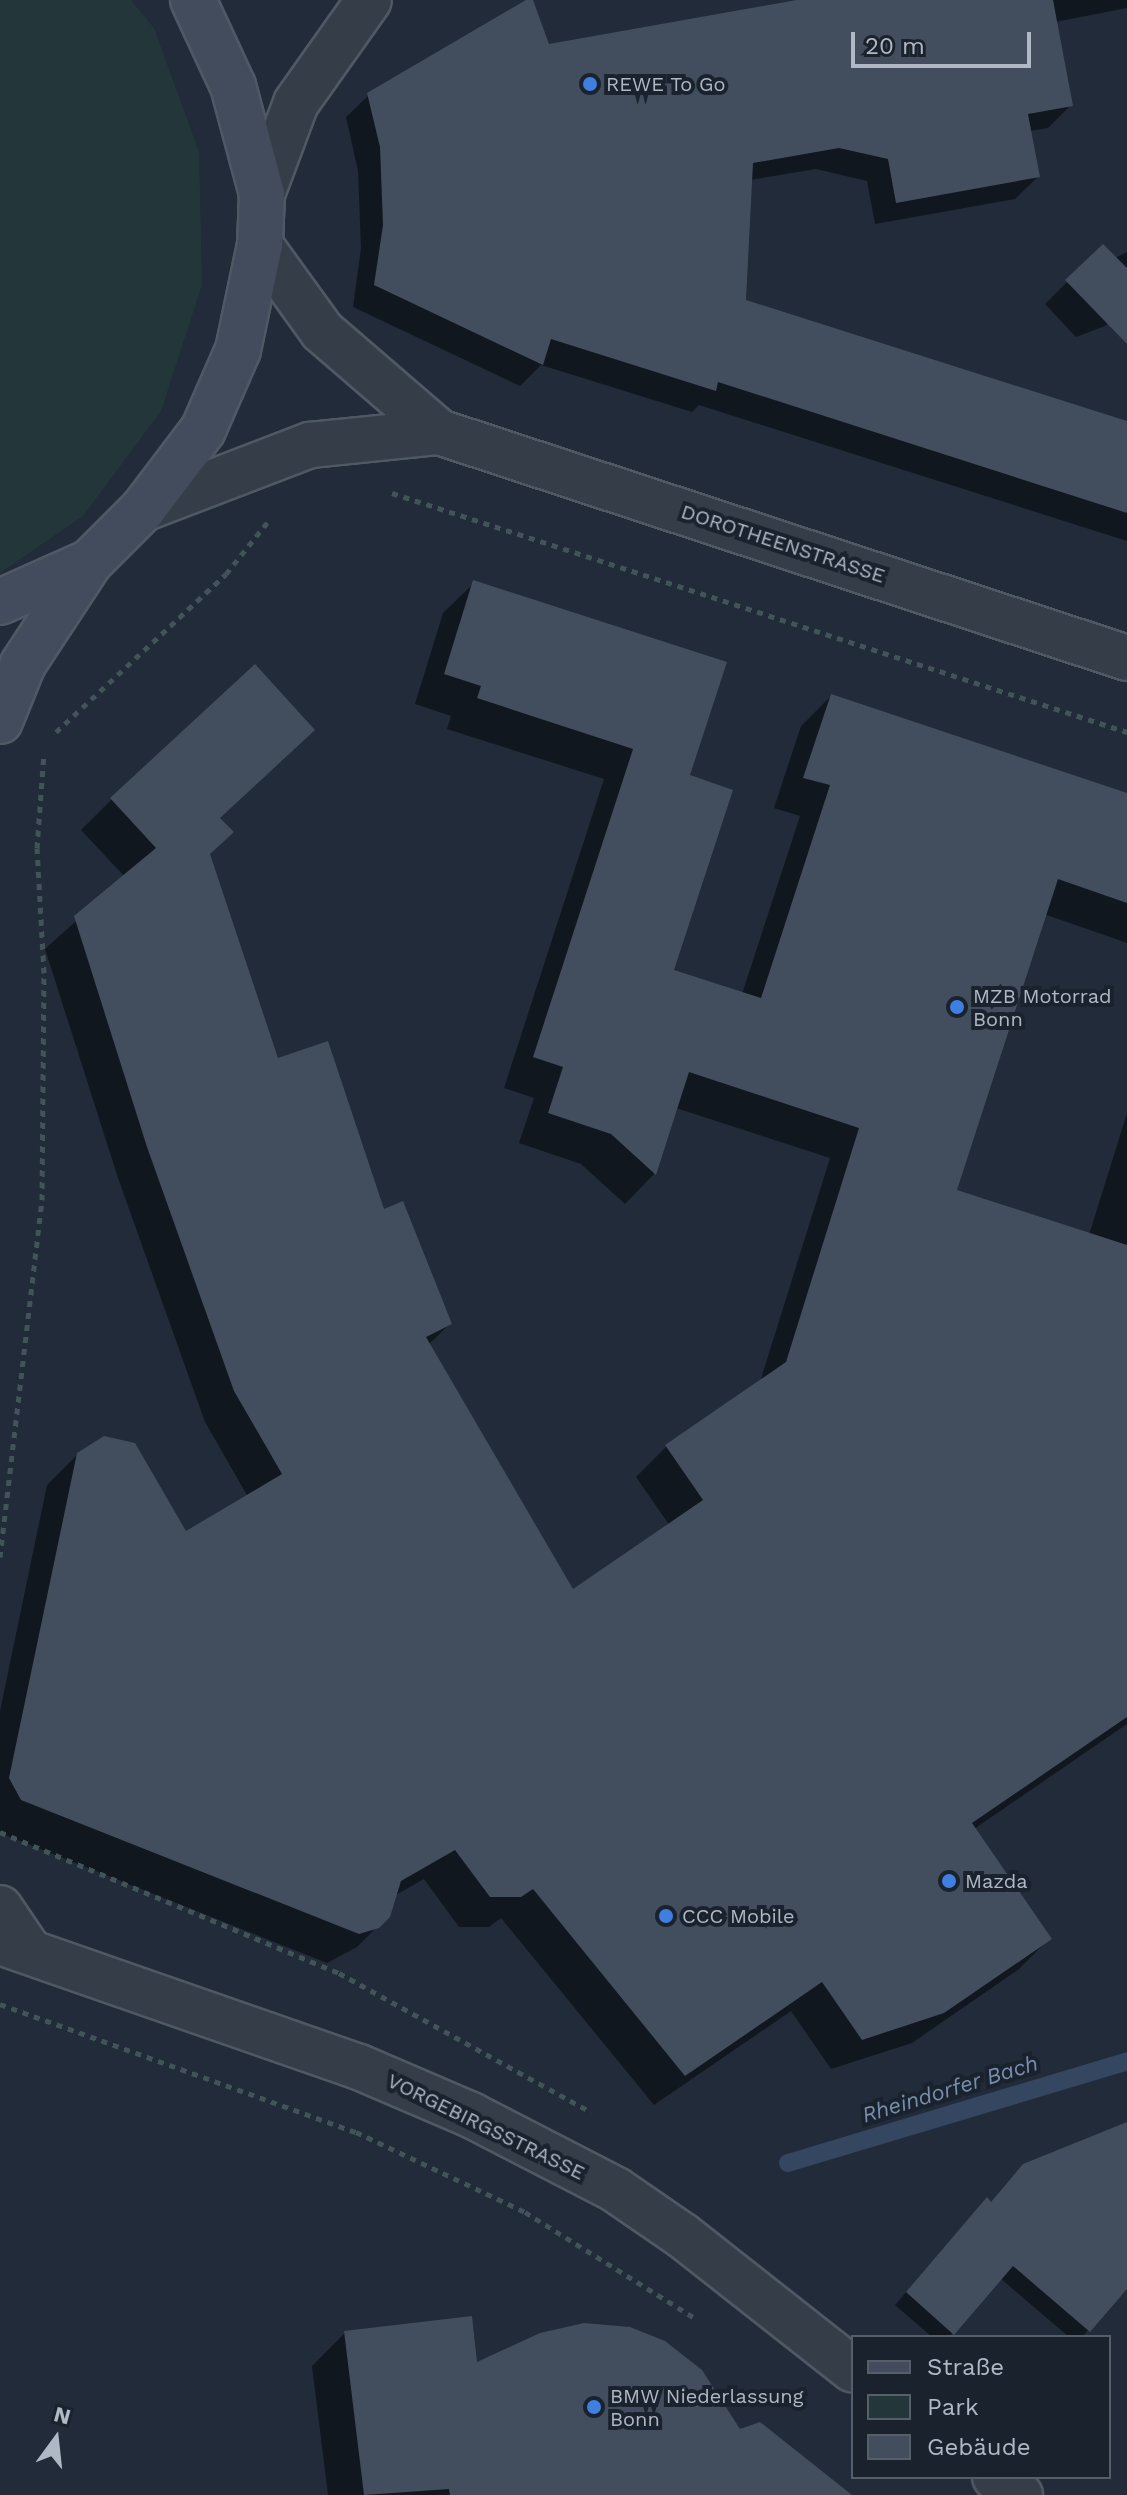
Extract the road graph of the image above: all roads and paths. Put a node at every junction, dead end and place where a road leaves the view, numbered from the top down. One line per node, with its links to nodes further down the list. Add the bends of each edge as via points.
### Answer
1 (193, 0): 3 (main road, via 233,86)
2 (369, 0): 3 (street, via 296,103)
3 (262, 194): 4 (main road)
4 (260, 245): 5 (street, DOROTHEENSTRASSE, via 322,331); 7 (main road, via 238,350 203,430)
5 (439, 432): 7 (street, DOROTHEENSTRASSE, via 310,445); 11 (street, DOROTHEENSTRASSE)
6 (385, 490): 13 (path)
7 (143, 509): 9 (main road)
8 (275, 513): 14 (path, via 226,574 44,743 37,848 44,973 42,1200)
9 (90, 562): 10 (main road); 12 (main road, via 23,664)
10 (0, 602)
11 (1127, 658)
12 (0, 721)
13 (1127, 732)
14 (0, 1557)
15 (0, 1908): 16 (street, VORGEBIRGSSTRASSE)
16 (15, 1946): 19 (street, VORGEBIRGSSTRASSE, via 359,2067 471,2115 616,2190)
17 (0, 2004): 18 (path, via 356,2132 525,2212)
18 (701, 2322)
19 (851, 2368)
20 (998, 2479): 21 (street)
21 (1020, 2495)

